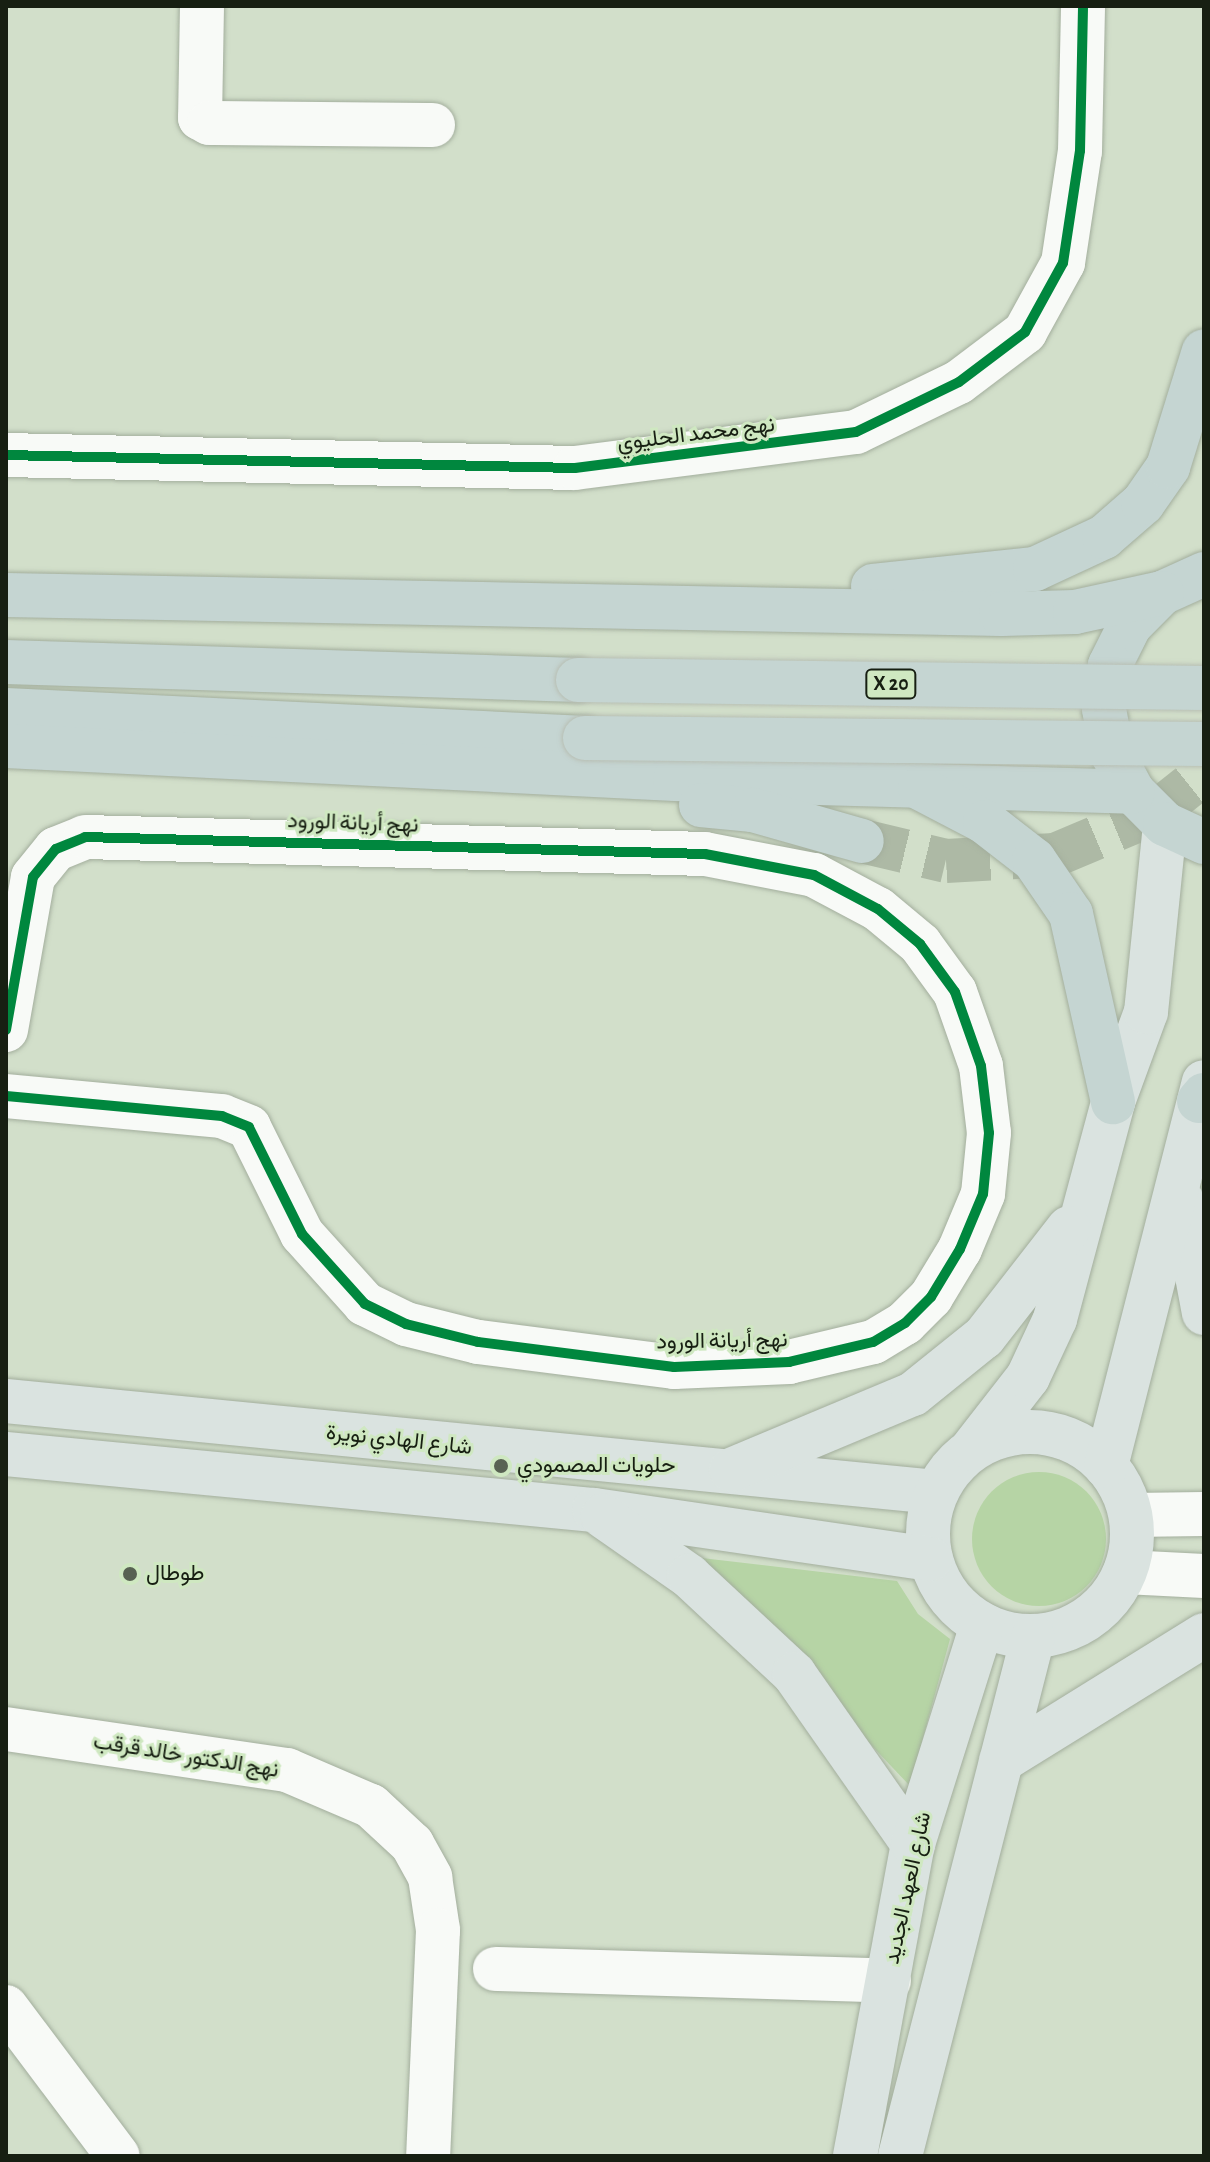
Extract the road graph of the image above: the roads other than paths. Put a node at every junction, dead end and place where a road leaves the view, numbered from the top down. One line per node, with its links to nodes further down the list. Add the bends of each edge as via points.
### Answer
1 (202, 6): 3 (street, via 200,118 209,123)
2 (1083, 6): 5 (street, نهج محمد الحليوي, via 1080,151 1063,263 1025,332 959,382 856,432 575,468)
3 (433, 125)
4 (1204, 351): 8 (highway, via 1168,467 1143,503 1073,556 976,580)
5 (6, 455)
6 (1189, 573): 8 (highway, via 1075,612); 15 (highway, via 1130,625 1110,665 1104,709 1112,753)
7 (6, 595): 8 (highway)
8 (494, 605)
9 (6, 662): 10 (highway, X 20, bridge, via 578,680)
10 (1204, 688)
11 (6, 710): 12 (highway, bridge, via 585,738)
12 (1204, 744)
13 (6, 746): 14 (highway); 17 (highway, via 340,789 753,810)
14 (915, 785): 15 (highway); 21 (highway, via 985,822 1034,860 1071,914)
15 (1133, 792): 16 (highway)
16 (1185, 833): 21 (main road, via 1146,1012)
17 (862, 841)
18 (6, 1030): 20 (street, نهج أريانة الورود, via 33,877 56,849 85,837 705,854 814,875 878,909 920,944 955,992 981,1066 989,1133 983,1194 960,1249 931,1297 905,1323 873,1342 789,1362 674,1367 478,1342 406,1324 365,1304 302,1234 249,1127 222,1116)
19 (1202, 1093): 22 (main road)
20 (6, 1096)
21 (1113, 1102): 23 (main road)
22 (1180, 1183): 24 (main road); 28 (main road)
23 (1091, 1196): 26 (main road, via 1055,1319 1028,1377); 29 (main road, via 984,1337 913,1394)
24 (1204, 1313)
25 (6, 1401): 29 (main road, شارع الهادي نويرة)
26 (972, 1449): 28 (main road, via 1006,1435 1042,1433 1077,1444); 30 (main road)
27 (6, 1454): 31 (main road)
28 (1106, 1466): 33 (main road)
29 (726, 1472): 30 (main road, شارع الهادي نويرة)
30 (936, 1492): 34 (main road, via 927,1525)
31 (594, 1510): 34 (main road); 42 (main road, via 689,1576 794,1674)
32 (1204, 1514): 33 (street)
33 (1131, 1515): 35 (main road)
34 (930, 1559): 37 (main road, via 949,1597)
35 (1125, 1572): 36 (street); 39 (main road, via 1089,1618)
36 (1204, 1576)
37 (982, 1625): 39 (main road); 42 (main road, شارع العهد الجديد)
38 (1204, 1635): 41 (main road)
39 (1033, 1637): 41 (main road)
40 (6, 1729): 47 (street, نهج الدكتور خالد قرقب, via 287,1770 371,1806 412,1844 430,1877 438,1930)
41 (1001, 1761): 49 (main road)
42 (913, 1844): 44 (main road, شارع العهد الجديد)
43 (495, 1969): 44 (street)
44 (889, 1981): 48 (main road, شارع العهد الجديد)
45 (6, 2007): 46 (street)
46 (118, 2156)
47 (428, 2156)
48 (855, 2156)
49 (900, 2156)

